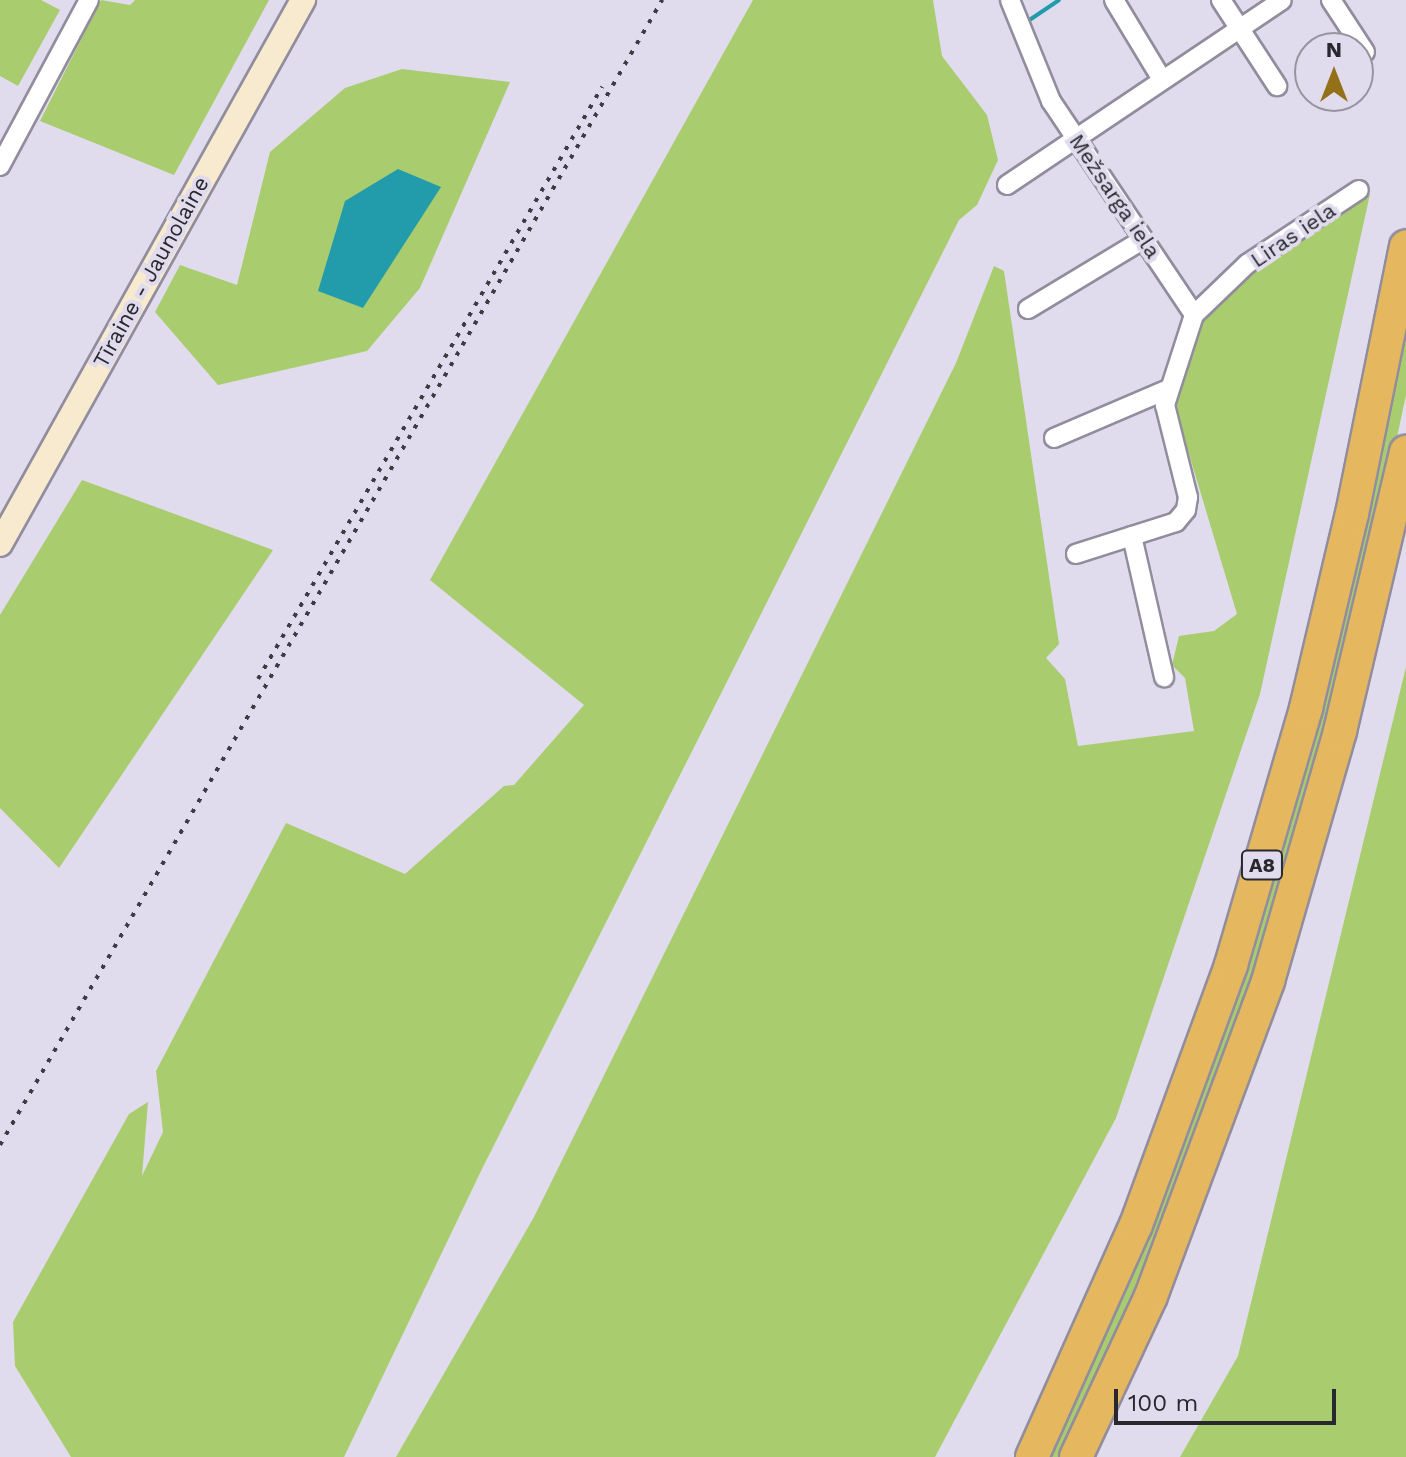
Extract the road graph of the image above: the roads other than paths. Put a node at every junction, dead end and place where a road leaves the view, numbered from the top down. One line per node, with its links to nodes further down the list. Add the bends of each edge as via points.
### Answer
1 (89, 0): 13 (street)
2 (303, 0): 24 (main road, Tīraine - Jaunolaine)
3 (1010, 0): 12 (street, Mežsarga iela, via 1031,62)
4 (1114, 0): 10 (street)
5 (1221, 0): 8 (street)
6 (1282, 0): 8 (street)
7 (1331, 0): 9 (street)
8 (1240, 28): 10 (street); 11 (street)
9 (1352, 32)
10 (1161, 78): 12 (street)
11 (1277, 86)
12 (1075, 135): 14 (street); 16 (street, Mežsarga iela)
13 (0, 166)
14 (1007, 185)
15 (1359, 190): 19 (street, Liras iela, via 1247,264)
16 (1144, 239): 18 (street); 19 (street, Mežsarga iela)
17 (1406, 246): 27 (highway, A8, via 1306,708 1231,965 1119,1267)
18 (1028, 309)
19 (1194, 315): 20 (street)
20 (1166, 390): 21 (street); 23 (street, via 1165,405 1188,497 1186,510 1176,522)
21 (1054, 438)
22 (1406, 452): 28 (highway, A8, via 1340,731 1268,981 1157,1282)
23 (1132, 536): 25 (street); 26 (street)
24 (0, 544)
25 (1076, 554)
26 (1164, 677)
27 (1032, 1457)
28 (1076, 1457)

